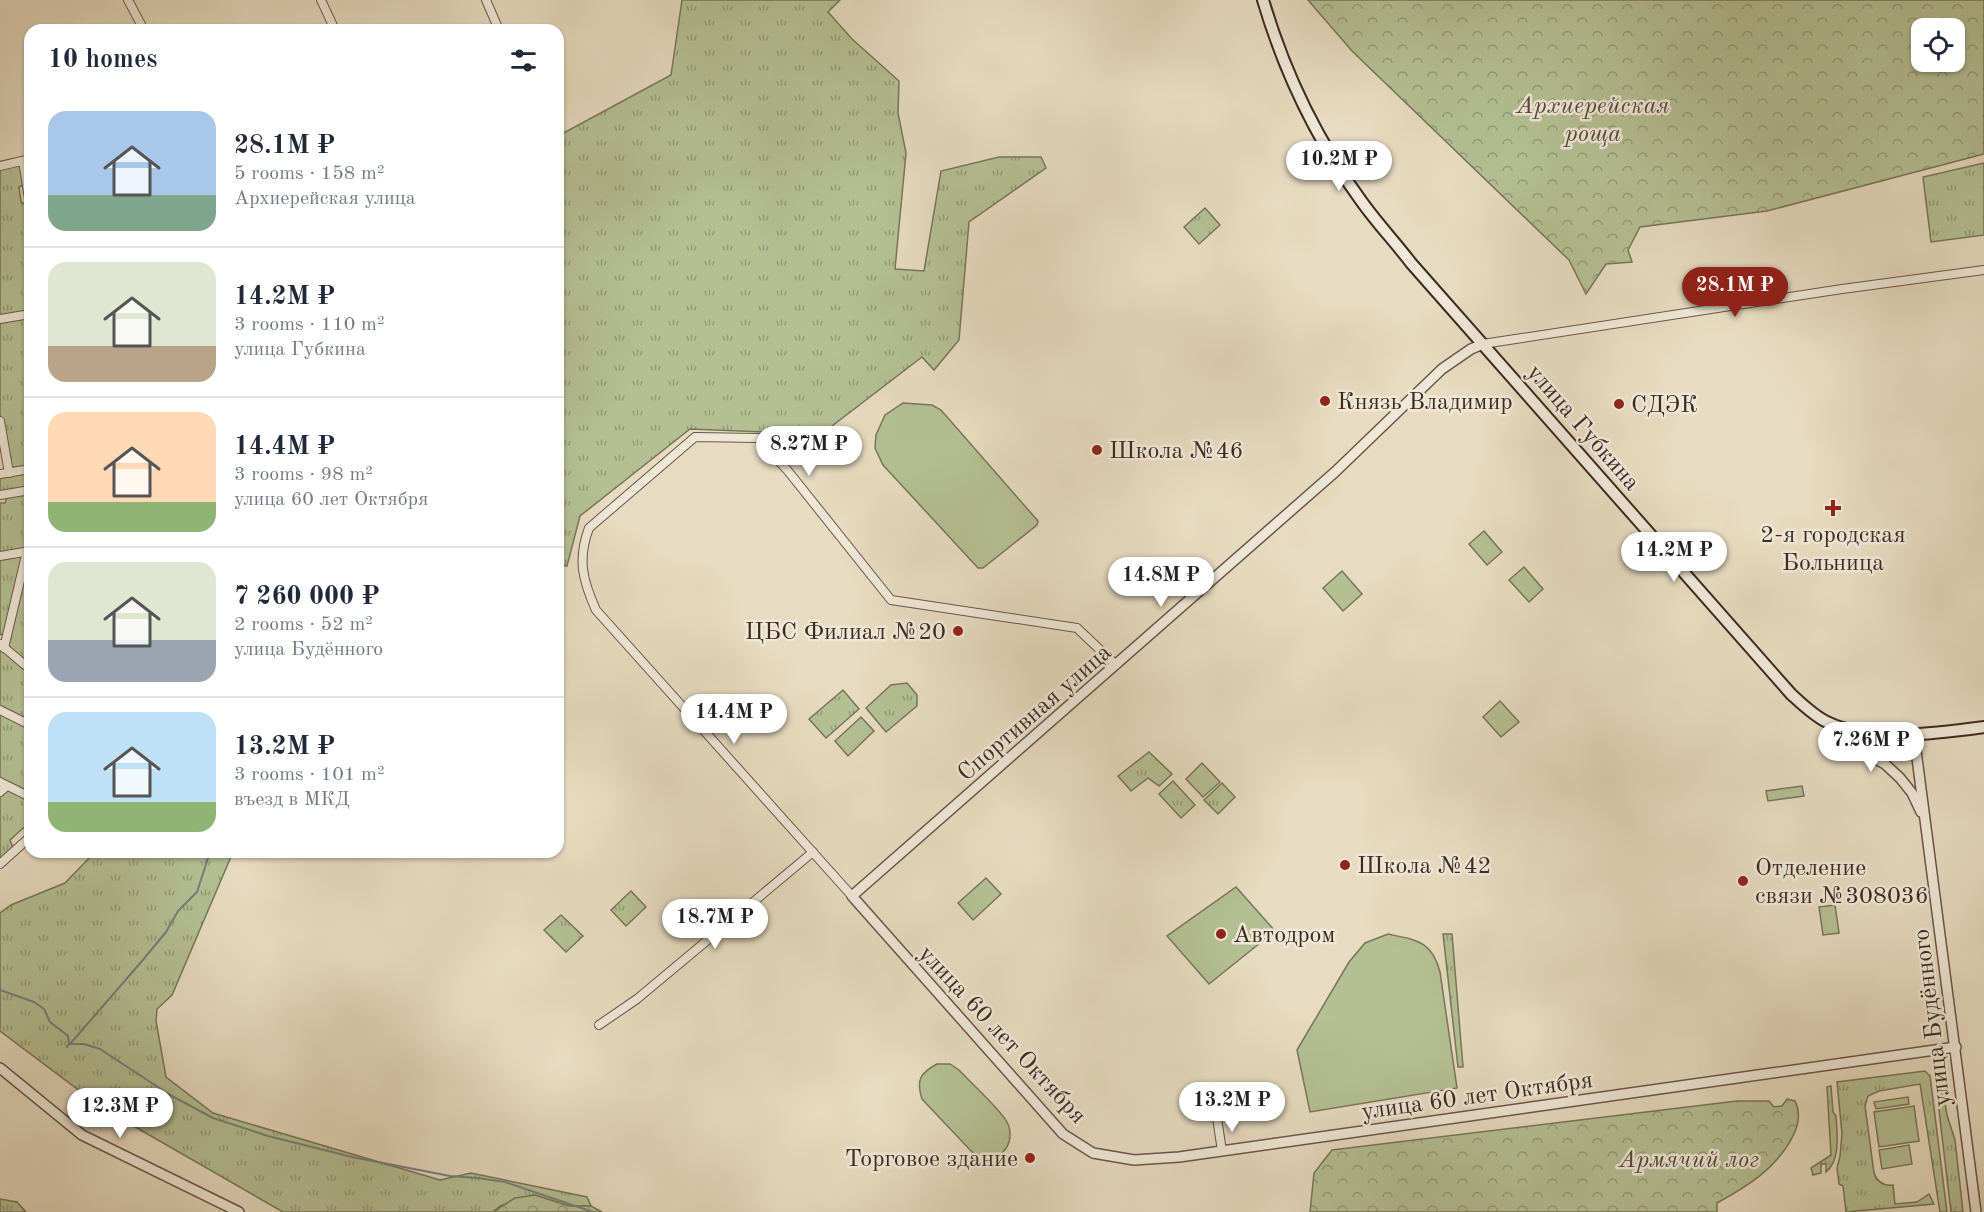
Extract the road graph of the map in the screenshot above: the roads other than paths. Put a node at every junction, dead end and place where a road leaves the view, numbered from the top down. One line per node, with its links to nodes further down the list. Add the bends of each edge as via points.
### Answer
1 (128, 0): 5 (street)
2 (321, 0): 6 (street)
3 (486, 0): 7 (street)
4 (1263, 0): 13 (main road, улица Губкина, via 1293,82 1333,158 1390,236)
5 (141, 24)
6 (332, 24)
7 (496, 24)
8 (24, 161): 9 (street)
9 (0, 166)
10 (1984, 270): 13 (street)
11 (24, 315): 12 (street)
12 (0, 319)
13 (1483, 344): 24 (street, Спортивная улица, via 1442,369 1335,472); 27 (main road, улица Губкина, via 1791,694)
14 (0, 421): 16 (street)
15 (24, 470): 16 (street)
16 (4, 473)
17 (24, 491): 18 (street)
18 (0, 495)
19 (24, 552): 20 (street)
20 (0, 556)
21 (24, 569): 22 (street)
22 (2, 646): 23 (street)
23 (24, 664)
24 (1116, 665): 35 (street, улица 60 лет Октября, via 1077,628 891,600 758,438 694,437 589,528 582,559 585,585 596,610); 37 (street, Спортивная улица)
25 (0, 710): 26 (street)
26 (24, 722)
27 (1828, 723): 29 (main road, улица Губкина, via 1876,734); 33 (street, улица Будённого, via 1849,745 1885,764 1900,778)
28 (1984, 727): 29 (main road, улица Губкина)
29 (1914, 735): 33 (street, улица Будённого)
30 (4, 784): 31 (street); 32 (street)
31 (0, 792)
32 (24, 794)
33 (1925, 819): 39 (street, улица Будённого)
34 (24, 842): 36 (street)
35 (813, 852): 37 (street, улица 60 лет Октября); 38 (street, via 637,999)
36 (0, 864)
37 (852, 896): 42 (street, улица 60 лет Октября, via 1063,1134 1093,1153 1134,1160)
38 (599, 1025)
39 (1956, 1047): 42 (street, улица 60 лет Октября); 44 (street, улица Будённого)
40 (0, 1068): 43 (street, via 82,1135)
41 (1218, 1118): 42 (street)
42 (1222, 1151)
43 (238, 1212)
44 (1976, 1212)

